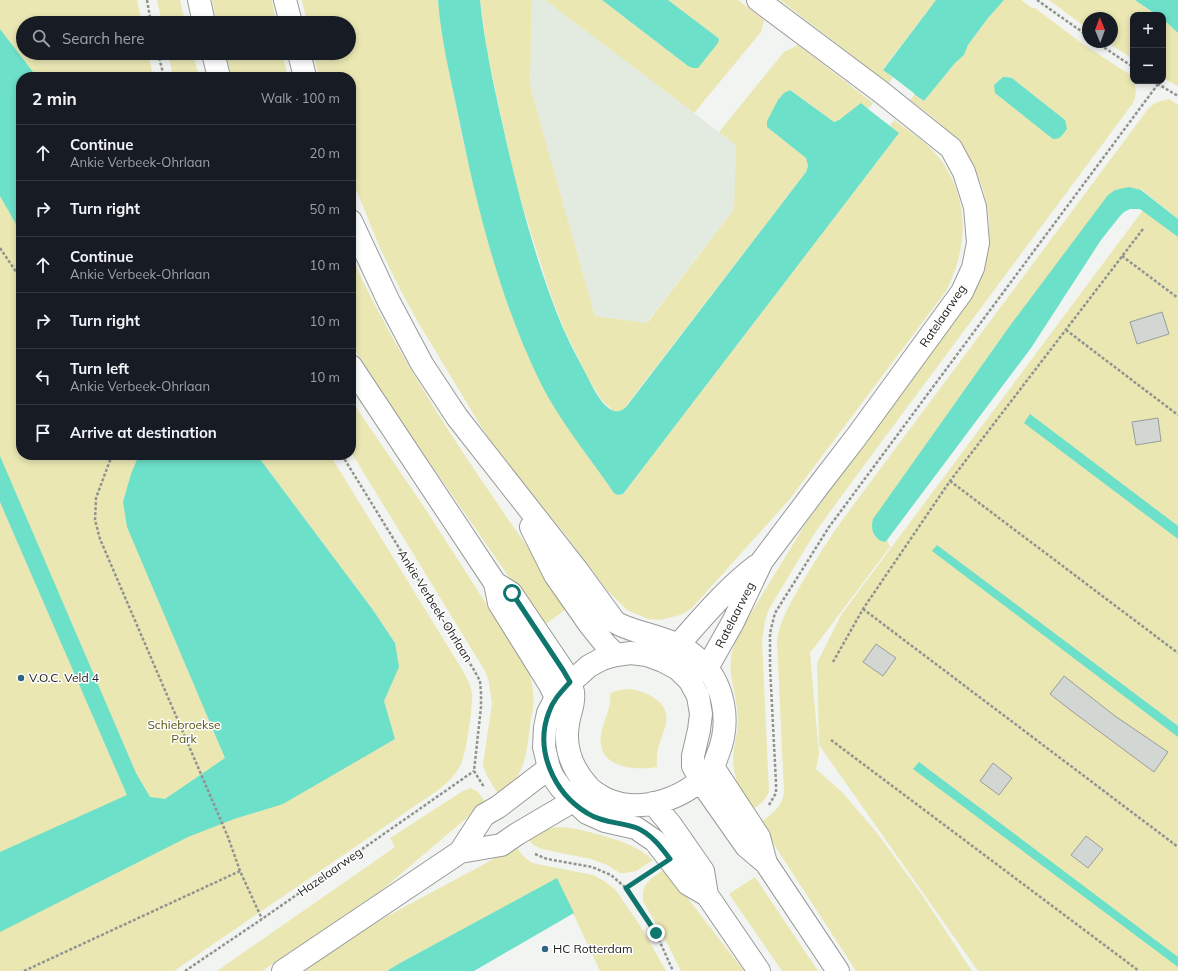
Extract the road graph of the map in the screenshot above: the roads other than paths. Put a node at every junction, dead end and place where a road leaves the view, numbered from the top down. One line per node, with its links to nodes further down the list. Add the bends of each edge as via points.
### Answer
1 (199, 0): 4 (main road)
2 (285, 0): 5 (main road)
3 (758, 0): 13 (main road, Ratelaarweg, via 951,148 964,172 975,207 978,243 973,268 962,292)
4 (202, 16)
5 (289, 16)
6 (215, 60): 8 (main road)
7 (301, 60): 9 (main road)
8 (218, 72)
9 (304, 72)
10 (356, 232): 12 (main road, via 422,364 457,417)
11 (356, 374): 18 (main road, via 495,583 499,603 550,685)
12 (513, 490): 14 (main road, via 615,622 630,630); 15 (main road, via 555,575 590,625)
13 (762, 561): 14 (main road, Ratelaarweg, via 711,607); 17 (main road, Ratelaarweg, via 733,622)
14 (678, 645): 16 (main road, Ratelaarweg); 17 (main road, via 689,651)
15 (616, 655): 16 (main road, via 647,655); 18 (main road, via 589,666)
16 (663, 661): 20 (main road, via 678,669 690,681 698,696 700,730 693,766)
17 (707, 668): 20 (main road, via 724,702 726,724 722,745)
18 (563, 690): 19 (main road, via 548,713 545,728 544,747); 21 (main road, via 573,691 574,701 568,723 568,752 578,774)
19 (549, 768): 22 (main road, via 561,788); 24 (main road, via 484,815)
20 (707, 773): 23 (main road, via 688,790); 25 (main road, via 759,837); 25 (main road, via 706,789 746,846)
21 (592, 791): 22 (main road); 23 (main road, via 614,802 629,805)
22 (573, 801): 24 (main road, via 501,845); 26 (main road, via 587,813 605,821 636,828 655,840 688,884)
23 (653, 803): 26 (main road, via 671,824 702,871)
24 (460, 852): 27 (main road)
25 (766, 863): 29 (main road)
26 (707, 895): 28 (main road)
27 (283, 971)
28 (759, 971)
29 (838, 971)

